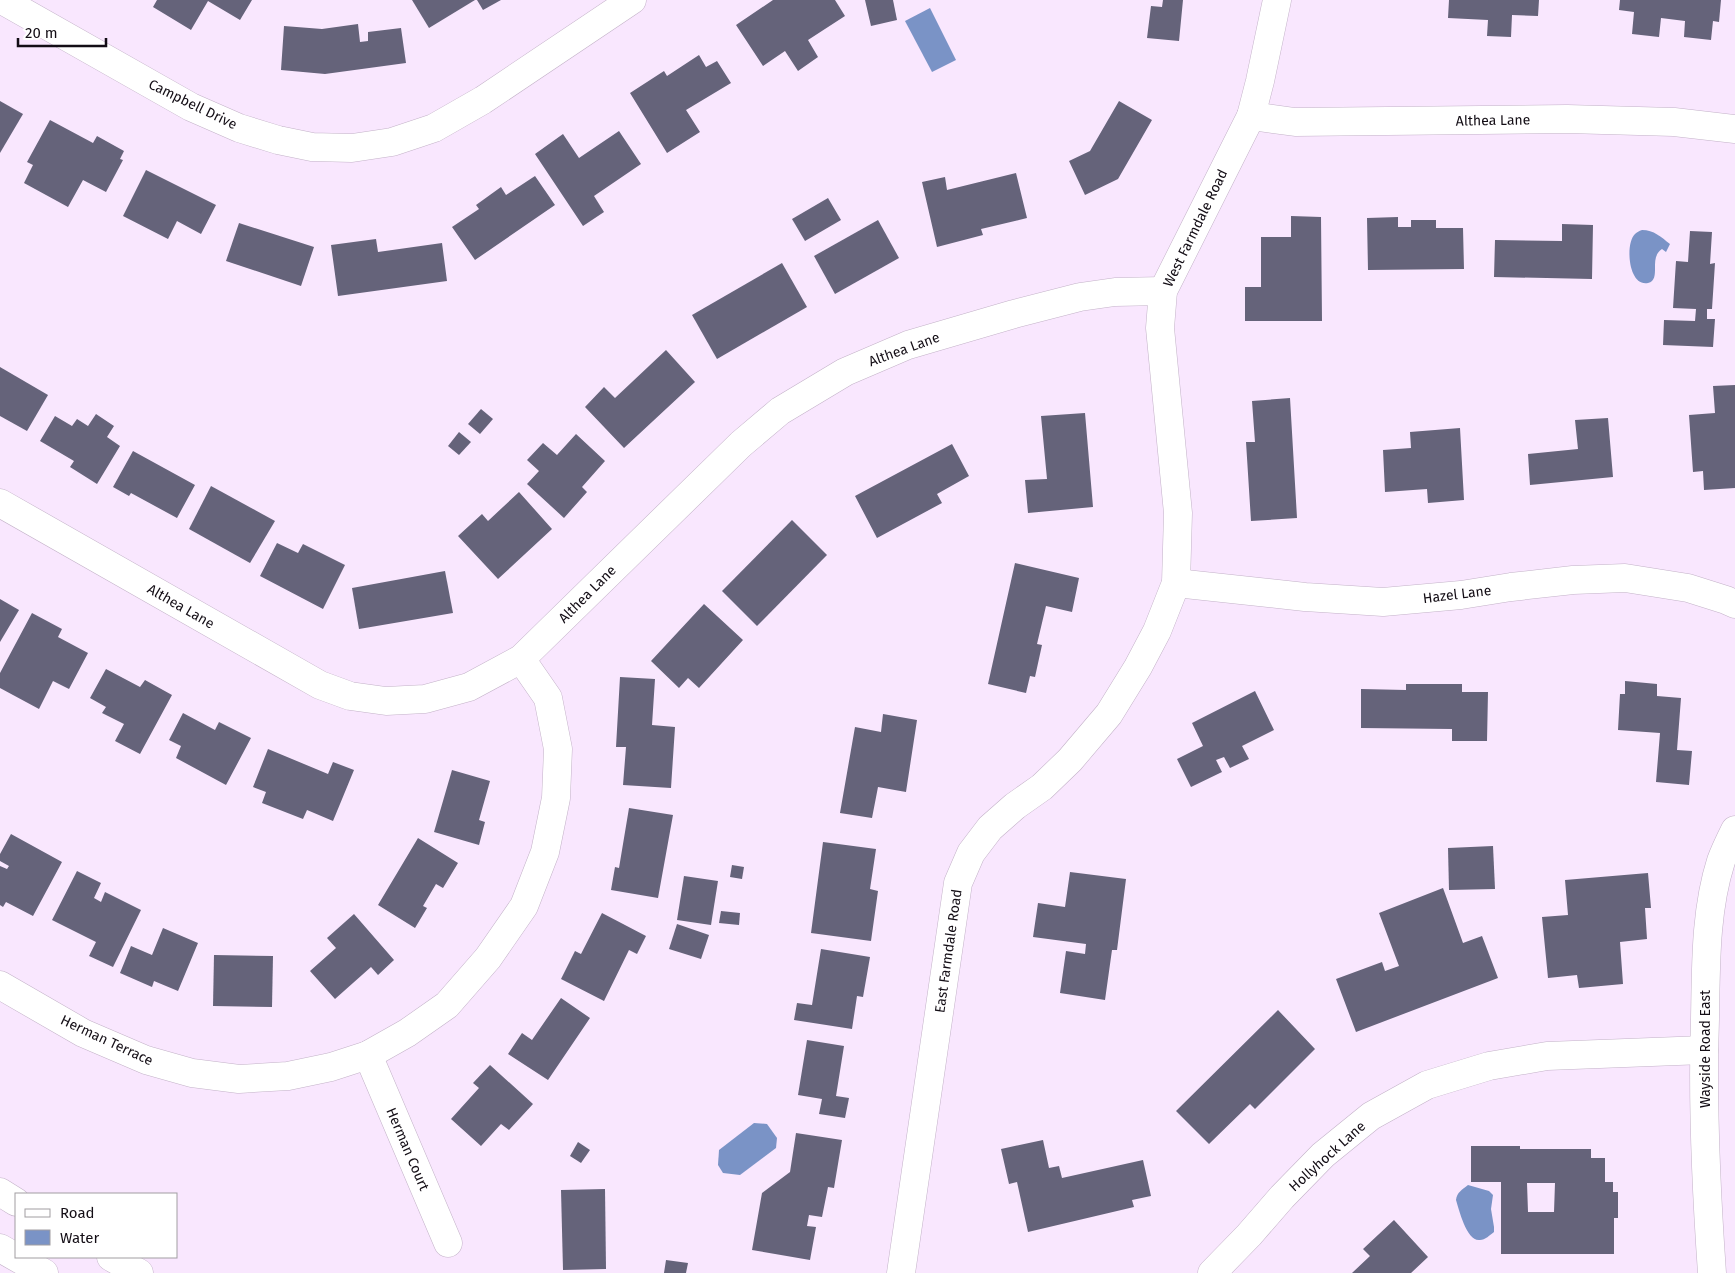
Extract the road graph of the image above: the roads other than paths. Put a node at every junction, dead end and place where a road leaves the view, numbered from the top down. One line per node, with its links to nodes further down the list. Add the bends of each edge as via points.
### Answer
1 (2, 0): 2 (main road, Campbell Drive, via 191,107 239,128 312,147 352,148 392,142 434,128 483,100)
2 (632, 0)
3 (1277, 0): 4 (main road, West Farmdale Road)
4 (1251, 116): 5 (main road, Althea Lane, via 1295,122 1566,119 1674,122); 6 (main road, West Farmdale Road)
5 (1735, 129)
6 (1163, 291): 8 (main road, West Farmdale Road, via 1160,328 1178,513); 10 (main road, Althea Lane, via 1115,292 1014,314 908,345 845,372 780,411 741,444)
7 (0, 504): 10 (main road, Althea Lane, via 320,685 350,696 386,701 425,699 469,687)
8 (1176, 583): 9 (main road, Hazel Lane, via 1383,602 1461,596 1573,580 1625,578 1688,588); 24 (main road, East Farmdale Road, via 1157,630 1109,714 1042,787 990,828 972,853 958,882)
9 (1735, 604)
10 (521, 659): 14 (main road, Herman Terrace, via 548,698 558,749 556,798 545,852 524,906 488,958 447,1005)
11 (1735, 830): 13 (main road, Wayside Road East, via 1721,860 1710,908)
12 (0, 985): 14 (main road, Herman Terrace, via 83,1032 146,1060 192,1073 238,1078 288,1076)
13 (1704, 1050): 25 (main road, Hollyhock Lane, via 1547,1056 1489,1066 1427,1085 1371,1116 1323,1156); 26 (main road, Wayside Road East, via 1706,1184)
14 (368, 1055): 17 (main road, Herman Court)
15 (0, 1192): 16 (main road)
16 (15, 1201)
17 (448, 1243)
18 (0, 1248): 19 (main road)
19 (15, 1257)
20 (18, 1258): 22 (main road)
21 (113, 1258): 23 (main road)
22 (44, 1273)
23 (139, 1273)
24 (902, 1273)
25 (1212, 1273)
26 (1712, 1273)

